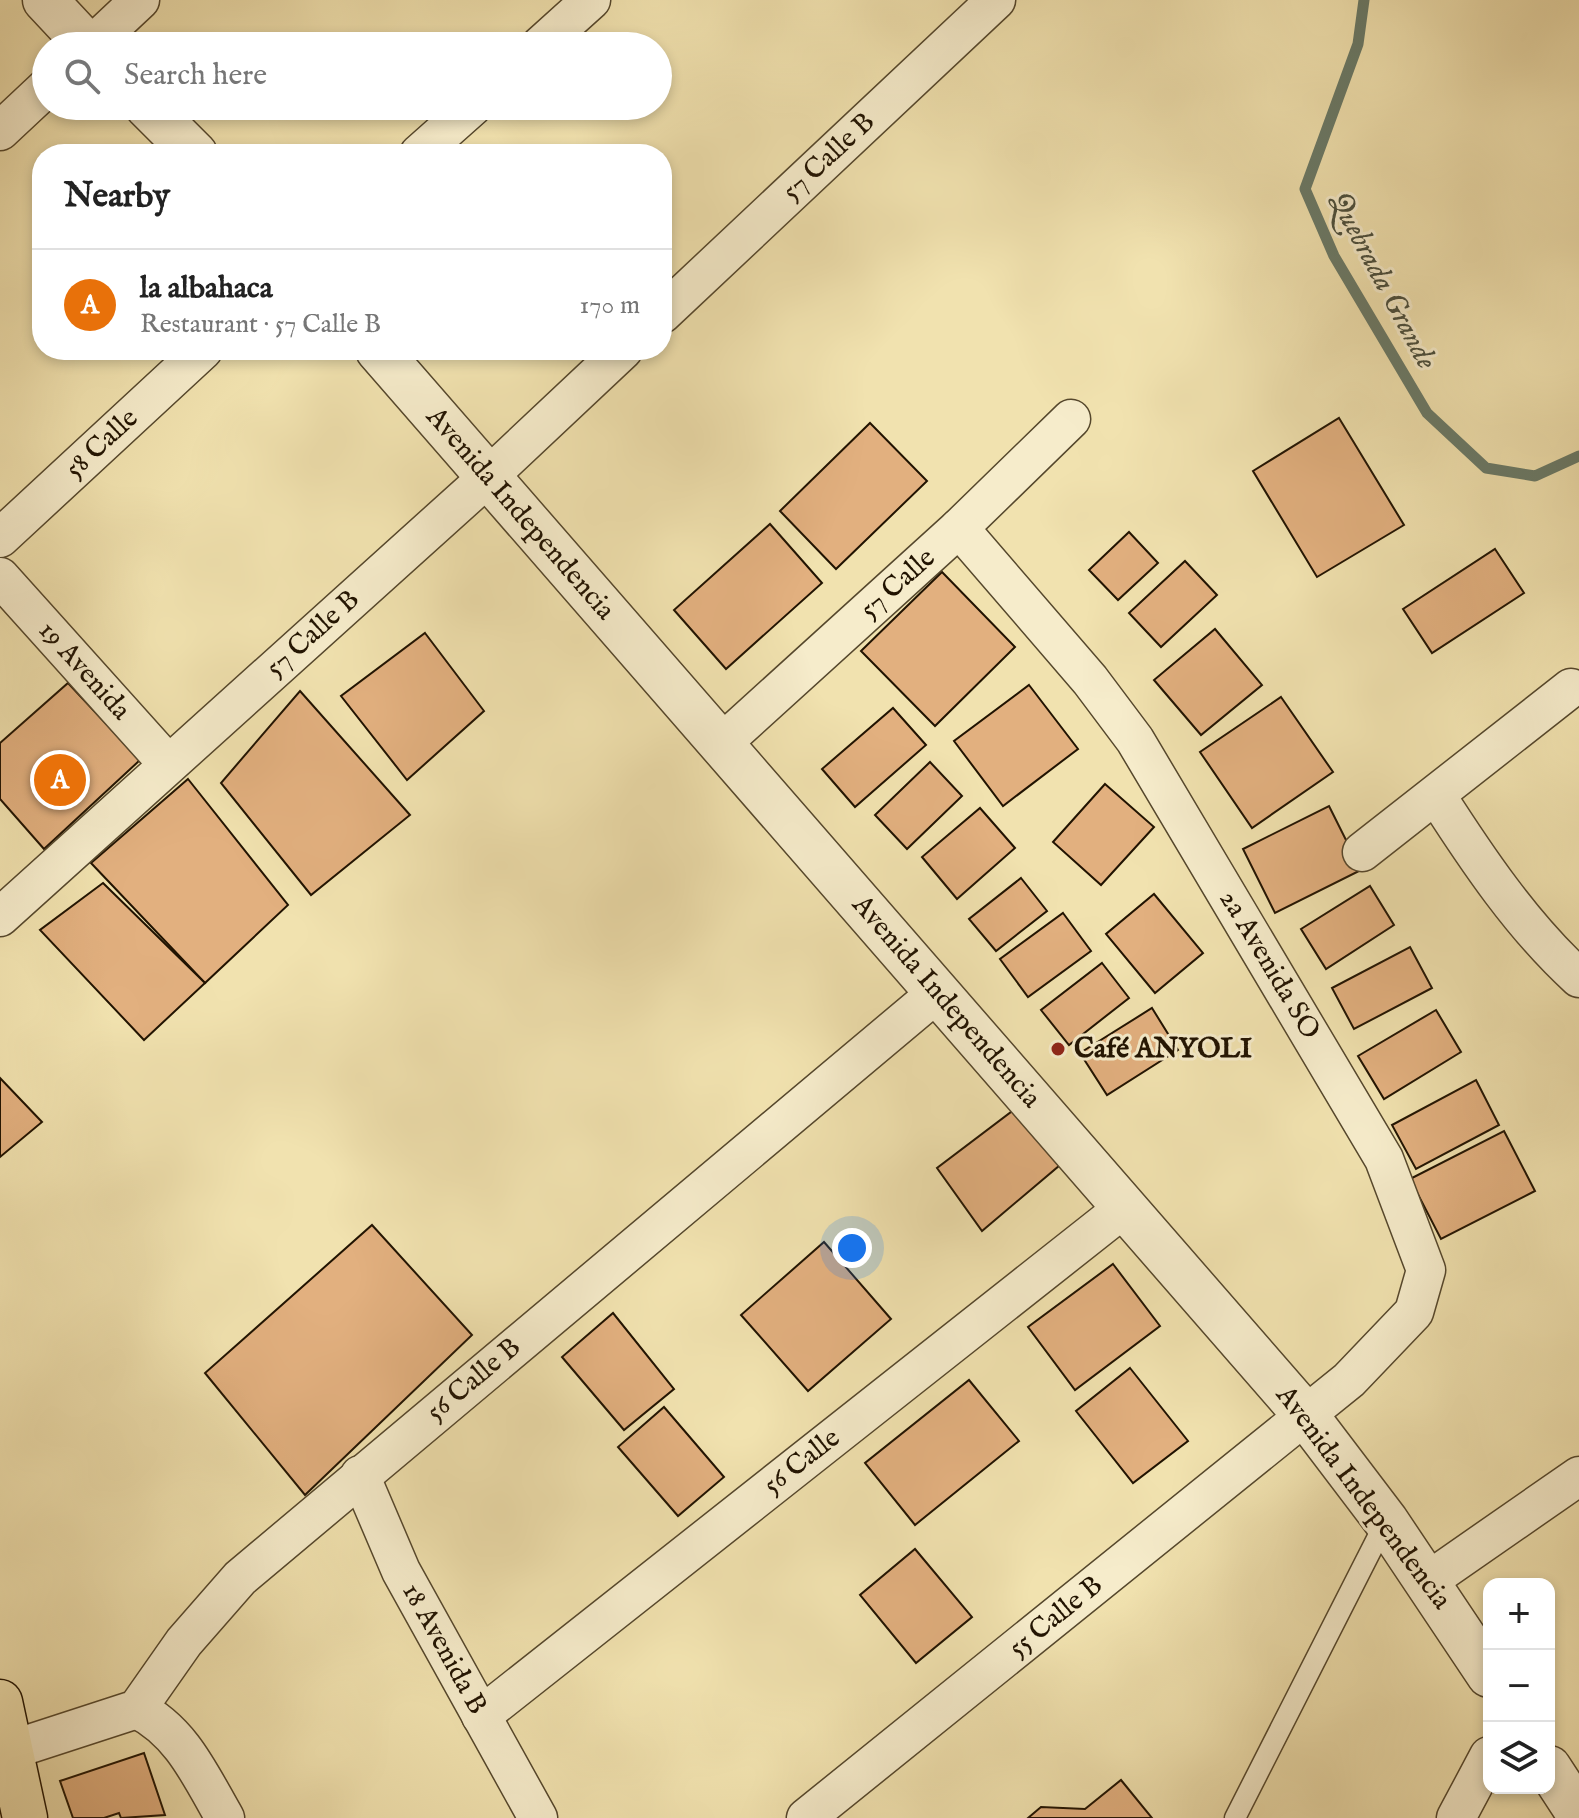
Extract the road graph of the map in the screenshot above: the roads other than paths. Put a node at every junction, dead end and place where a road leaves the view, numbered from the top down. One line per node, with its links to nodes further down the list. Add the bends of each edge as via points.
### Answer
1 (45, 0): 5 (street)
2 (140, 0): 6 (street)
3 (591, 0): 7 (street)
4 (996, 0): 14 (street, 57 Calle B)
5 (76, 32)
6 (105, 32)
7 (556, 32)
8 (32, 101): 11 (street)
9 (161, 120): 12 (street)
10 (457, 120): 13 (street)
11 (0, 131)
12 (185, 144)
13 (430, 144)
14 (672, 305)
15 (192, 360): 21 (street, 58 Calle)
16 (387, 360): 19 (street, Avenida Independencia)
17 (612, 360): 19 (street, 57 Calle B)
18 (1071, 419): 20 (street, 57 Calle)
19 (488, 477): 24 (street, Avenida Independencia); 25 (street, 57 Calle B)
20 (959, 528): 24 (street, 57 Calle); 32 (street, 2a Avenida SO, via 1135,740 1384,1159 1426,1270 1414,1312)
21 (0, 538)
22 (0, 577): 25 (street, 19 Avenida)
23 (1571, 688): 26 (street)
24 (721, 744): 30 (street, Avenida Independencia)
25 (168, 764): 28 (street, 57 Calle B)
26 (1436, 795): 27 (street); 29 (street, via 1470,848 1554,955)
27 (1362, 852)
28 (0, 917)
29 (1579, 978)
30 (938, 992): 31 (street, Avenida Independencia); 33 (street, 56 Calle B)
31 (1124, 1208): 32 (street, Avenida Independencia); 40 (street, 56 Calle)
32 (1307, 1417): 35 (street, Avenida Independencia); 48 (street, 55 Calle B)
33 (360, 1475): 39 (street, 56 Calle B, via 240,1578 184,1642); 40 (street, 18 Avenida B, via 401,1571)
34 (1579, 1476): 36 (street)
35 (1386, 1521): 36 (street, Avenida Independencia); 49 (lane)
36 (1428, 1581): 37 (street, Avenida Independencia)
37 (1483, 1666)
38 (0, 1702): 41 (main road)
39 (137, 1709): 41 (street); 46 (street, via 160,1721 183,1746)
40 (481, 1716): 47 (street, 18 Avenida B)
41 (11, 1750): 45 (main road)
42 (1483, 1767): 50 (street)
43 (1555, 1777): 44 (street)
44 (1579, 1814)
45 (25, 1818)
46 (225, 1818)
47 (538, 1818)
48 (806, 1818)
49 (1235, 1818)
50 (1456, 1818)

